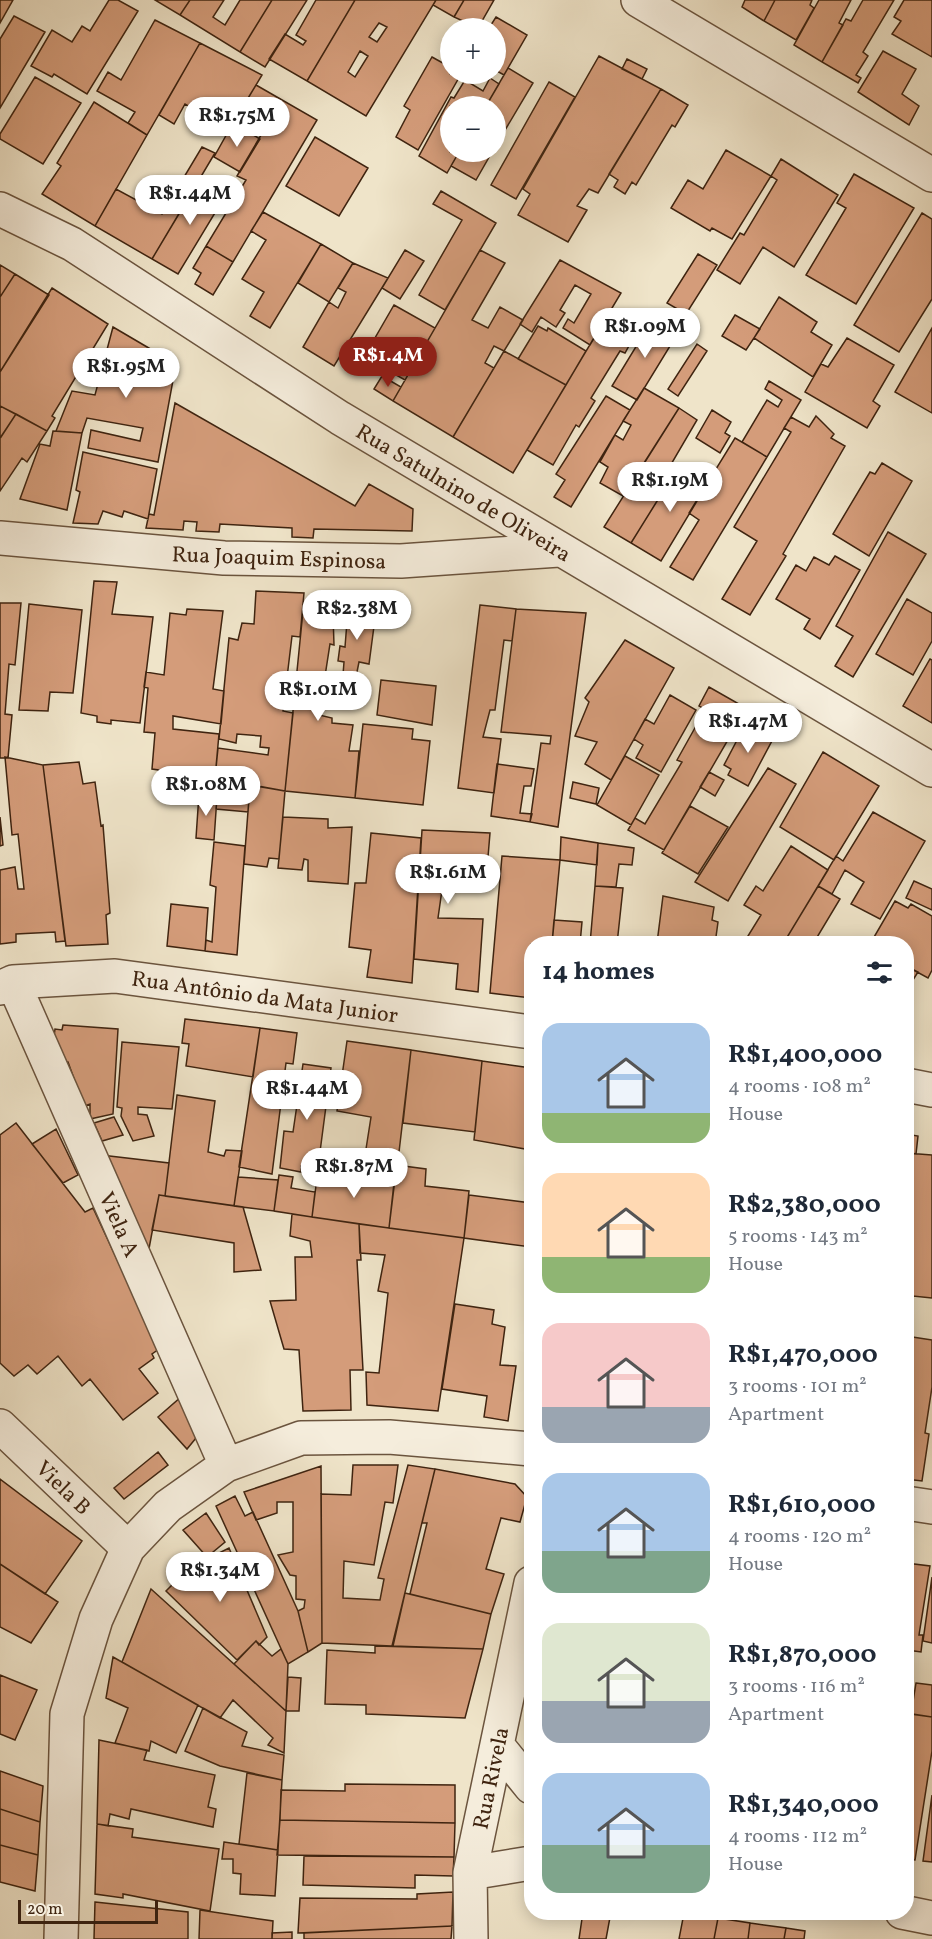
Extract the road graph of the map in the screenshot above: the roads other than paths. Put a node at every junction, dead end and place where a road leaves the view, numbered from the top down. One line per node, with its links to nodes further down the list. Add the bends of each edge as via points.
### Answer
1 (638, 0): 2 (street)
2 (932, 175)
3 (0, 209): 5 (street, Rua Satulnino de Oliveira, via 72,244 340,418)
4 (0, 538): 5 (street, Rua Joaquim Espinosa, via 247,558 401,561)
5 (559, 550): 6 (street, Rua Satulnino de Oliveira)
6 (932, 770)
7 (7, 985): 8 (street, Rua Antônio da Mata Junior, via 114,976); 13 (street, Viela A)
8 (524, 1031)
9 (914, 1087): 10 (street)
10 (932, 1090)
11 (0, 1426): 16 (street, Viela B)
12 (524, 1448): 13 (street, via 389,1437 301,1438)
13 (226, 1465): 16 (street, via 168,1506)
14 (914, 1504): 15 (street)
15 (932, 1507)
16 (128, 1548): 24 (street, via 96,1619 67,1714)
17 (524, 1616): 18 (street, Rua Rivela)
18 (497, 1745): 19 (street); 21 (street, Rua Rivela)
19 (524, 1778)
20 (524, 1864): 21 (street)
21 (470, 1873): 25 (street, Rua Rivela)
22 (914, 1914): 23 (street)
23 (932, 1918)
24 (61, 1939)
25 (471, 1939)

